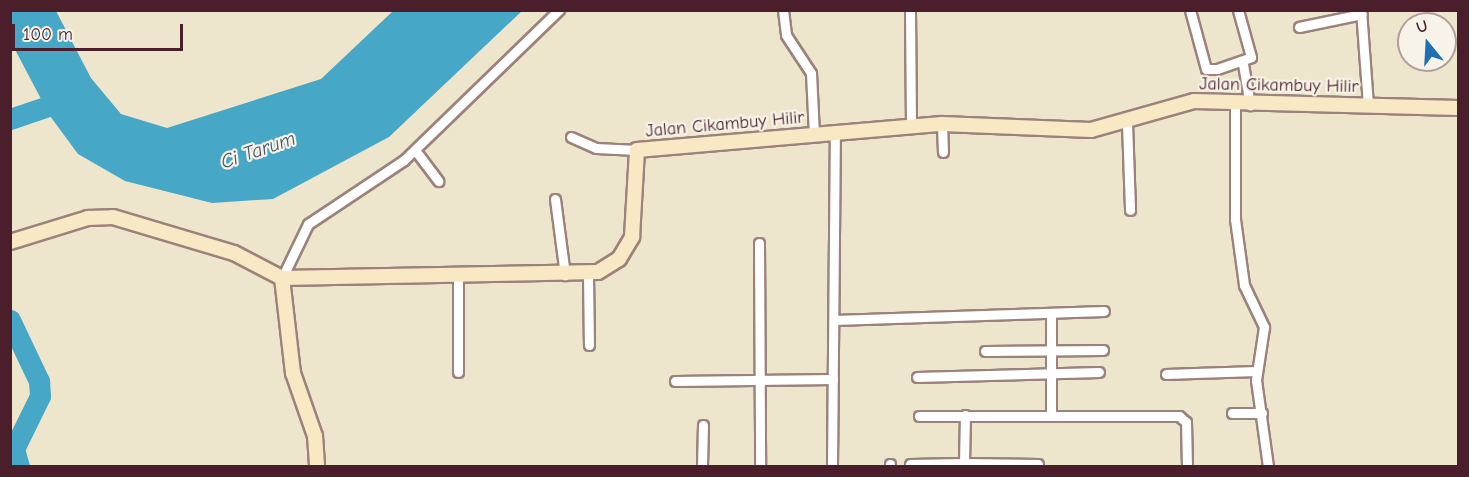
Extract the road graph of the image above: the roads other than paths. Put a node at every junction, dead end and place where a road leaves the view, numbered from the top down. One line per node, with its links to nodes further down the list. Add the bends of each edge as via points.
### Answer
1 (559, 10): 19 (street)
2 (783, 10): 17 (street, via 786,35 811,74)
3 (910, 10): 15 (street)
4 (1190, 10): 8 (street, via 1202,67)
5 (1238, 10): 8 (street, via 1251,55)
6 (1362, 12): 7 (street); 11 (street)
7 (1299, 27)
8 (1243, 63): 10 (street)
9 (1235, 104): 10 (street, Jalan Cikambuy Hilir); 13 (street, Jalan Cikambuy Hilir, via 1194,101); 38 (street, via 1233,180 1240,259 1244,285 1264,327)
10 (1250, 105): 11 (street, Jalan Cikambuy Hilir)
11 (1368, 106): 12 (street, Jalan Cikambuy Hilir)
12 (1458, 108)
13 (1127, 123): 14 (street, Jalan Cikambuy Hilir, via 1090,130); 24 (street)
14 (942, 124): 15 (street, Jalan Cikambuy Hilir); 21 (street)
15 (911, 126): 16 (street, Jalan Cikambuy Hilir)
16 (835, 134): 17 (street, Jalan Cikambuy Hilir); 33 (street)
17 (814, 135): 20 (street, Jalan Cikambuy Hilir)
18 (571, 137): 20 (street, via 596,148)
19 (415, 150): 22 (street); 30 (street, via 308,224)
20 (638, 150): 29 (street, Jalan Cikambuy Hilir, via 630,244 613,264)
21 (943, 152)
22 (438, 181)
23 (555, 199): 28 (street)
24 (1130, 210)
25 (10, 242): 30 (street, via 88,218 124,218 234,253)
26 (759, 243): 46 (street)
27 (458, 272): 28 (street, Jalan Cikambuy Hilir); 30 (street, Jalan Cikambuy Hilir); 39 (street)
28 (565, 275): 29 (street, Jalan Cikambuy Hilir)
29 (588, 275): 34 (street)
30 (282, 278): 56 (street, via 293,373 315,436)
31 (1104, 311): 32 (street)
32 (1052, 313): 33 (street); 35 (street)
33 (834, 320): 44 (street)
34 (589, 345)
35 (1052, 350): 36 (street); 37 (street); 41 (street)
36 (1103, 350)
37 (985, 351)
38 (1257, 371): 42 (street); 48 (street)
39 (458, 372)
40 (1099, 372): 41 (street)
41 (1051, 373): 43 (street); 50 (street)
42 (1166, 374)
43 (917, 377)
44 (833, 379): 46 (street); 59 (street)
45 (675, 381): 46 (street)
46 (759, 381): 58 (street)
47 (1232, 413): 48 (street)
48 (1262, 413): 61 (street)
49 (965, 415): 50 (street); 51 (street); 53 (street)
50 (1051, 415): 60 (street, via 1182,417)
51 (918, 416)
52 (703, 425): 57 (street)
53 (964, 463): 54 (street); 55 (street)
54 (910, 464)
55 (1038, 464)
56 (317, 466)
57 (702, 466)
58 (760, 466)
59 (832, 466)
60 (1187, 466)
61 (1268, 466)

